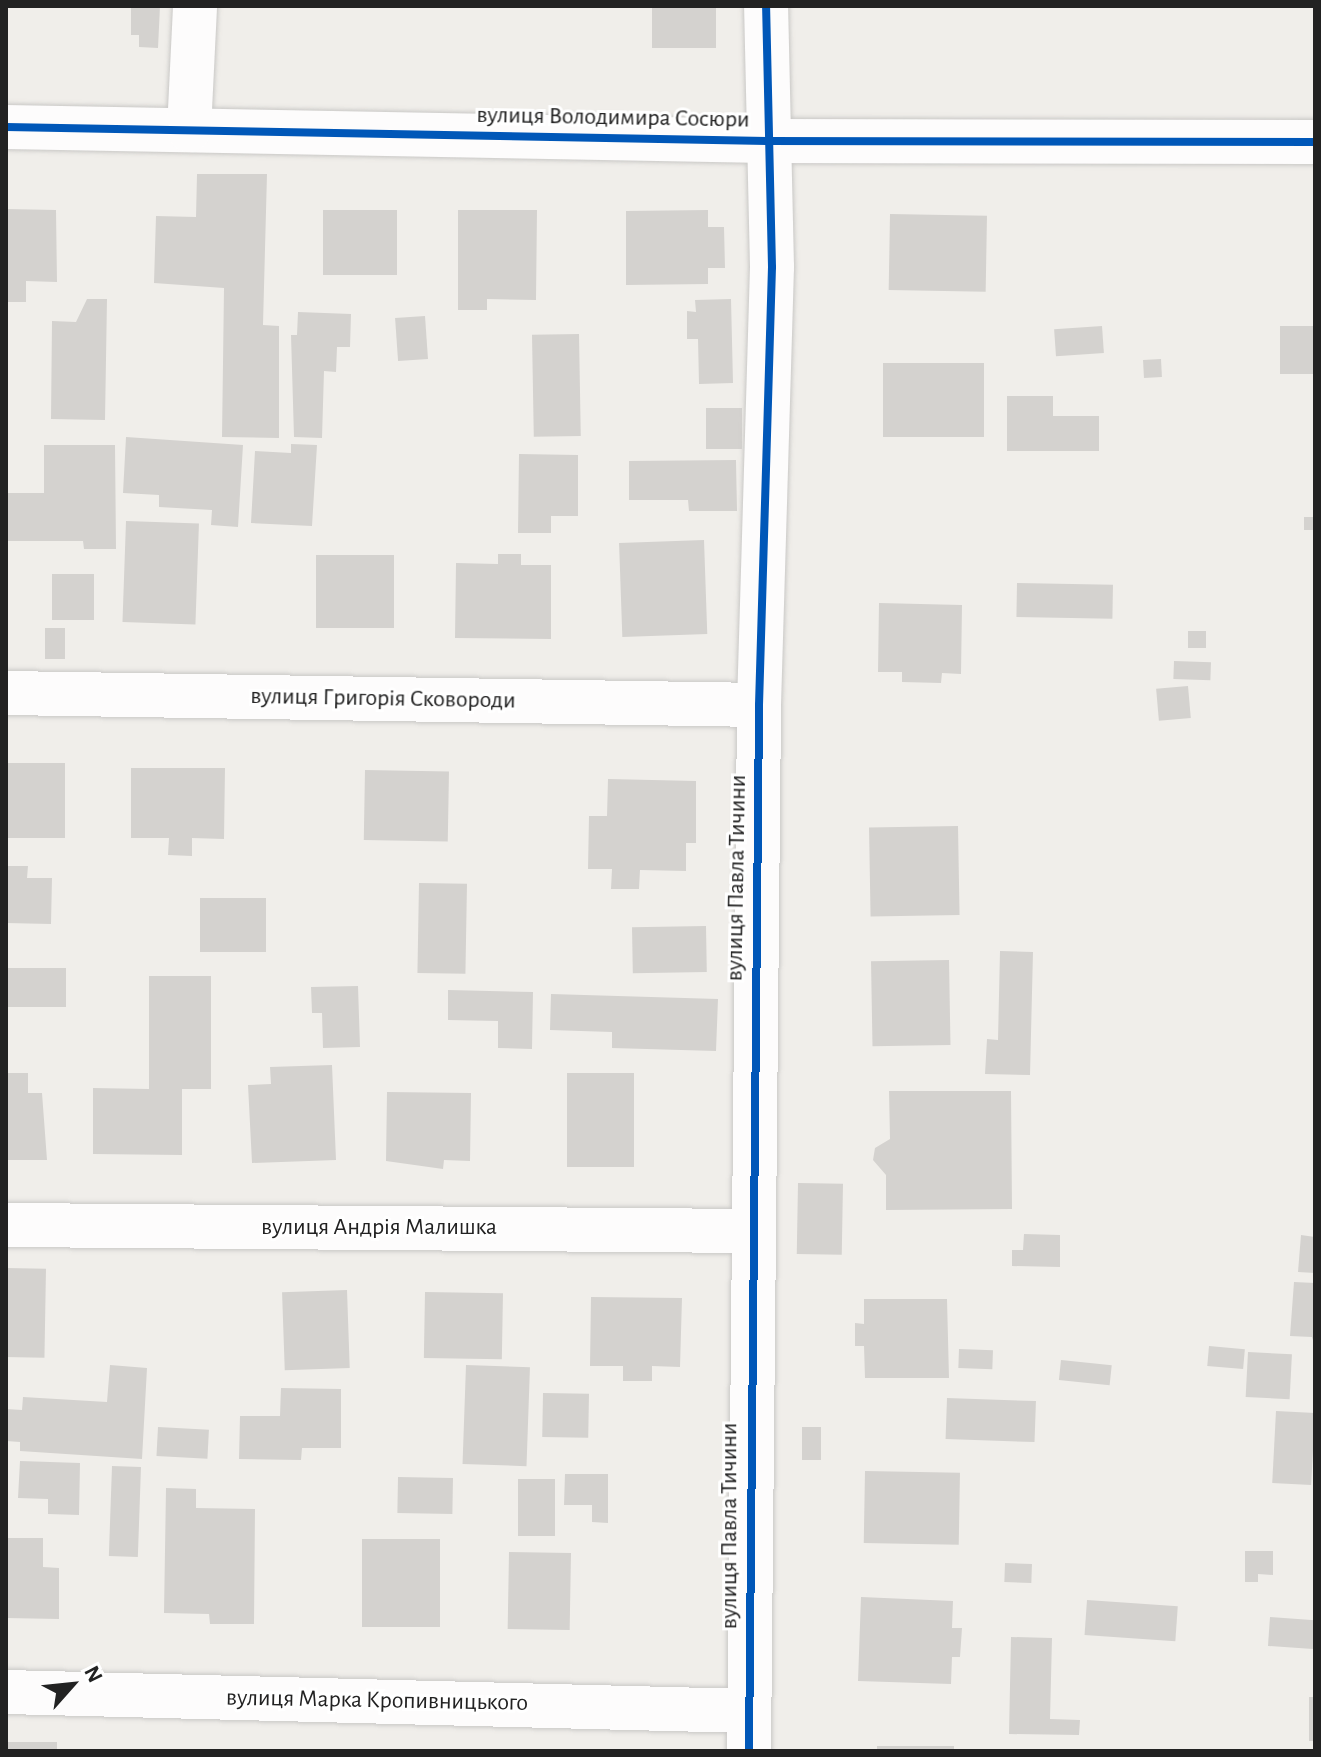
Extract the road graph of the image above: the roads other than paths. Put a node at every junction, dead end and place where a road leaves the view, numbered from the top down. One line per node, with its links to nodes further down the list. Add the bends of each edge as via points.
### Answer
1 (195, 6): 4 (street)
2 (766, 6): 5 (street, вулиця Павла Тичини)
3 (6, 127): 4 (street, вулиця Володимира Сосюри)
4 (189, 130): 5 (street, вулиця Володимира Сосюри)
5 (767, 141): 6 (street, вулиця Володимира Сосюри); 8 (street, вулиця Павла Тичини, via 772,267)
6 (1315, 142)
7 (6, 693): 8 (street, вулиця Григорія Сковороди)
8 (759, 705): 10 (street, вулиця Павла Тичини)
9 (6, 1225): 10 (street, вулиця Андрія Малишка)
10 (752, 1231): 12 (street, вулиця Павла Тичини)
11 (6, 1692): 12 (street, вулиця Марка Кропивницького)
12 (749, 1731)

